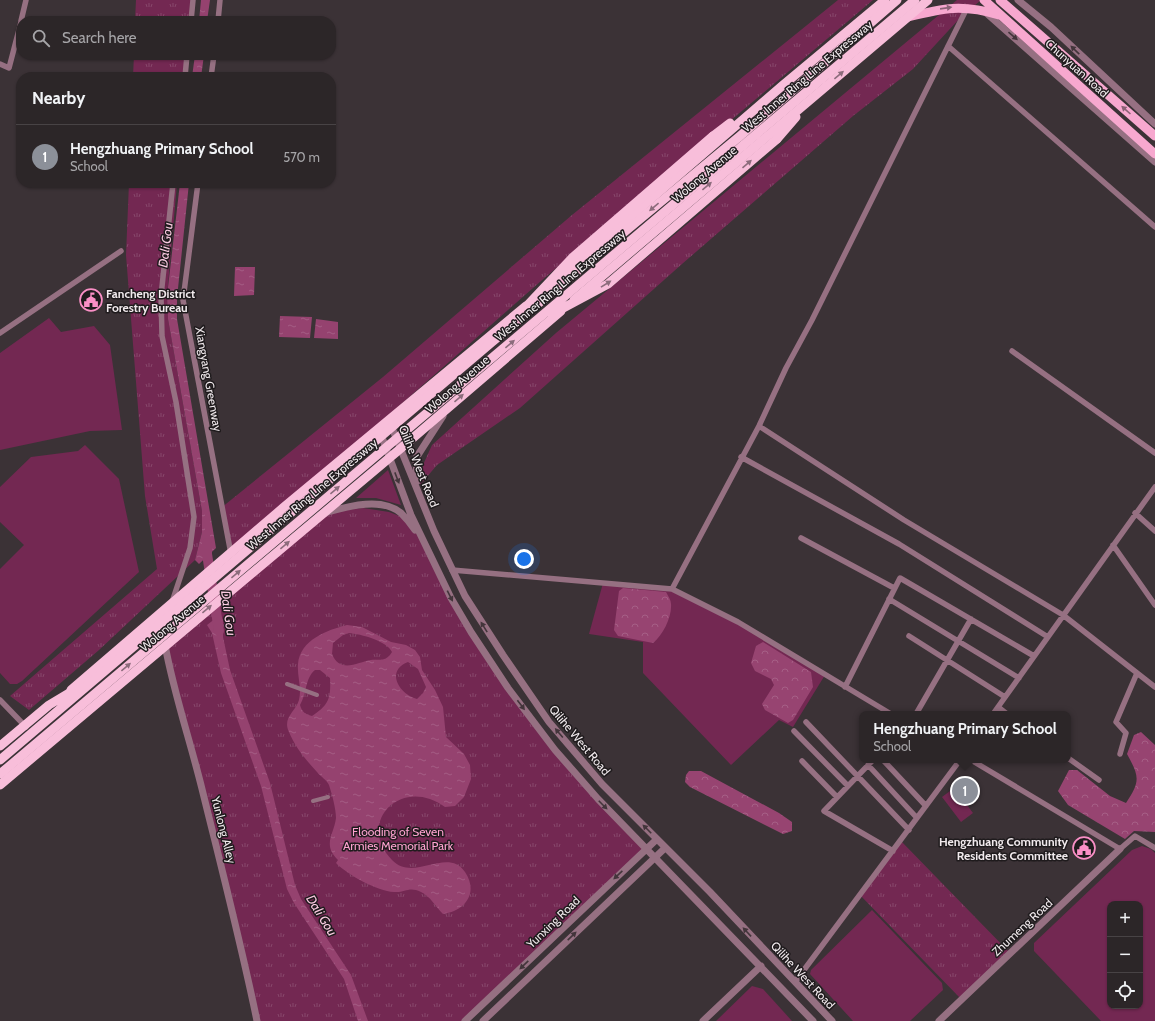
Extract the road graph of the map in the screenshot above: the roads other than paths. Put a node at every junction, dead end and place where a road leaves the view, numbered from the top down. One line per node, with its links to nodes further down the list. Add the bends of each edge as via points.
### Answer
1 (26, 0): 13 (street)
2 (193, 0): 14 (street)
3 (220, 0): 15 (street)
4 (885, 0): 25 (highway, Wolong Avenue)
5 (897, 0): 37 (highway, West Inner Ring Line Expressway, one-way to 37, bridge, via 740,136)
6 (915, 0): 35 (highway, West Inner Ring Line Expressway, bridge)
7 (928, 0): 17 (highway, Wolong Avenue)
8 (984, 0): 16 (main road, Chunyuan Road)
9 (1018, 0): 27 (street, one-way to 9, via 1051,27)
10 (1003, 1): 28 (main road, Chunyuan Road, one-way to 10)
11 (967, 8): 12 (main road); 17 (main road, one-way to 11, via 948,7); 19 (street)
12 (984, 10): 16 (main road); 30 (street, one-way to 30)
13 (22, 16)
14 (191, 16)
15 (218, 16)
16 (1002, 16): 29 (main road, Chunyuan Road)
17 (908, 17): 26 (highway, Wolong Avenue, one-way to 17)
18 (16, 41): 22 (street, via 9,68)
19 (948, 46): 33 (street); 41 (street)
20 (187, 60): 23 (street)
21 (213, 60): 24 (street)
22 (0, 64)
23 (185, 72)
24 (212, 72)
25 (782, 86): 37 (highway, bridge, via 713,136 572,258); 40 (highway, Wolong Avenue, via 526,306)
26 (820, 91): 35 (highway, one-way to 26, bridge, via 608,284 777,139); 39 (highway, Wolong Avenue, one-way to 26)
27 (1155, 124)
28 (1155, 136)
29 (1155, 154)
30 (1155, 162)
31 (172, 188): 60 (street, via 161,296 162,336 176,402 194,517 190,548)
32 (197, 188): 55 (street, Xiangyang Greenway, via 183,300)
33 (1155, 228)
34 (121, 251): 36 (street)
35 (535, 323): 72 (highway, West Inner Ring Line Expressway, one-way to 35, bridge)
36 (0, 332)
37 (492, 342): 70 (highway, West Inner Ring Line Expressway, bridge)
38 (1012, 351): 44 (street)
39 (448, 408): 43 (highway, Wolong Avenue); 48 (street, via 416,458 415,475)
40 (388, 420): 42 (highway, Wolong Avenue); 43 (street, Qilihe West Road)
41 (759, 426): 45 (street); 62 (street, via 904,520)
42 (378, 428): 46 (street, Qilihe West Road); 55 (highway, Wolong Avenue)
43 (400, 449): 46 (highway, Wolong Avenue); 48 (street, Qilihe West Road)
44 (1155, 453)
45 (742, 457): 58 (street); 65 (street, via 899,544)
46 (389, 458): 49 (highway, Wolong Avenue); 52 (street, Qilihe West Road, one-way to 52)
47 (1155, 487): 50 (street)
48 (424, 508): 56 (street, Qilihe West Road)
49 (322, 513): 52 (street, via 361,503 384,506 400,512); 67 (highway, Wolong Avenue, one-way to 49)
50 (1135, 513): 51 (street); 54 (street)
51 (1155, 531)
52 (420, 535): 111 (street, Qilihe West Road, one-way to 111, via 451,598 508,688 554,750)
53 (801, 538): 57 (street)
54 (1113, 545): 61 (street); 62 (street)
55 (231, 554): 60 (highway, Wolong Avenue)
56 (452, 570): 58 (street); 110 (street, Qilihe West Road, one-way to 56, via 602,784 549,722 502,656)
57 (894, 588): 59 (street); 63 (street, via 900,578)
58 (672, 589): 75 (street, via 738,622)
59 (889, 599): 66 (street); 75 (street)
60 (171, 604): 86 (highway, Wolong Avenue)
61 (1155, 605)
62 (1063, 616): 65 (street); 71 (street)
63 (971, 619): 66 (street); 68 (street)
64 (909, 636): 69 (street)
65 (1048, 637): 68 (street)
66 (958, 641): 69 (street); 73 (street)
67 (165, 645): 102 (highway, Wolong Avenue); 119 (street, Yunlong Alley, via 242,945)
68 (1034, 656): 73 (street)
69 (947, 660): 78 (street); 82 (street)
70 (107, 669): 88 (highway, bridge, via 49,705); 91 (highway, West Inner Ring Line Expressway, bridge)
71 (1137, 672): 76 (street); 90 (street, via 1116,722 1126,733)
72 (113, 677): 98 (highway, West Inner Ring Line Expressway, bridge); 101 (highway, bridge, via 77,716)
73 (1019, 678): 78 (street)
74 (287, 684): 77 (street)
75 (845, 687): 81 (street)
76 (1155, 687)
77 (317, 695)
78 (1005, 697): 80 (street)
79 (0, 700): 86 (street)
80 (998, 707): 83 (street); 84 (street)
81 (887, 711)
82 (918, 711)
83 (995, 711)
84 (1003, 711)
85 (806, 722): 99 (street)
86 (27, 728): 89 (highway, Wolong Avenue)
87 (794, 731): 103 (street)
88 (0, 746)
89 (0, 751)
90 (1120, 754)
91 (0, 760)
92 (1071, 760): 100 (street)
93 (802, 761): 105 (street)
94 (887, 763): 107 (street)
95 (958, 763): 107 (street)
96 (976, 763): 114 (street)
97 (868, 765): 99 (street); 108 (street)
98 (0, 774)
99 (858, 775): 103 (street); 109 (street)
100 (1099, 780)
101 (0, 781)
102 (0, 785)
103 (848, 786): 105 (street)
104 (328, 797): 106 (street)
105 (837, 797): 115 (street, via 824,811)
106 (313, 801)
107 (926, 806): 108 (street)
108 (917, 818): 109 (street)
109 (909, 830): 115 (street)
110 (657, 839): 111 (street, Yunxing Road); 112 (street, Qilihe West Road)
111 (646, 848): 116 (street, Qilihe West Road); 120 (street, Yunxing Road, one-way to 120)
112 (665, 848): 116 (street, Yunxing Road); 118 (street, Qilihe West Road, one-way to 112)
113 (1155, 848): 114 (street, via 1135,836)
114 (1120, 849): 125 (street, Zhumeng Road)
115 (893, 851): 118 (street)
116 (655, 857): 117 (street, Qilihe West Road); 121 (street, Yunxing Road, one-way to 116)
117 (761, 966): 122 (street); 123 (street, Qilihe West Road)
118 (795, 982): 124 (street, Qilihe West Road)
119 (257, 1021)
120 (465, 1021)
121 (483, 1021)
122 (703, 1021)
123 (813, 1021)
124 (832, 1021)
125 (939, 1021)

